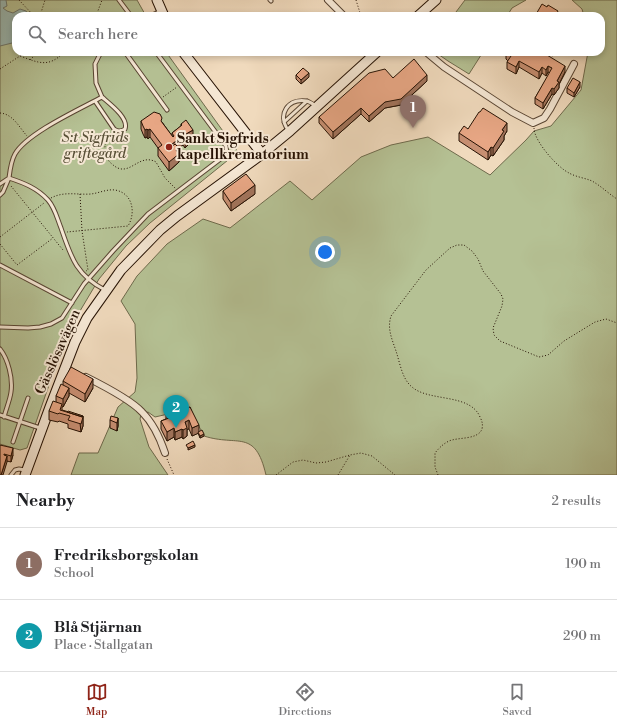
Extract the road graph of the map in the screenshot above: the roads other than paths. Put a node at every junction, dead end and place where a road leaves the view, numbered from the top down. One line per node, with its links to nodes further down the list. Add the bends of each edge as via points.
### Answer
1 (119, 0): 5 (lane)
2 (157, 0): 6 (street)
3 (328, 0): 7 (street)
4 (436, 0): 8 (street)
5 (128, 12)
6 (163, 12)
7 (340, 12)
8 (422, 12)
9 (99, 56): 16 (lane, via 95,64 96,83)
10 (128, 56): 20 (lane)
11 (159, 56): 28 (lane, via 226,146 227,154 148,214)
12 (186, 56): 23 (street)
13 (373, 56): 19 (street, Gässlösavägen)
14 (431, 56): 15 (street, via 512,112 533,123 544,118)
15 (574, 64)
16 (102, 97): 17 (lane); 17 (lane, via 115,108 126,123 125,129 121,132 116,131)
17 (95, 101): 24 (lane, via 29,138 15,154)
18 (307, 101): 19 (lane); 21 (lane); 21 (lane, via 295,102 287,107 283,114)
19 (317, 106): 22 (street, Gässlösavägen)
20 (167, 110)
21 (284, 122): 22 (lane)
22 (290, 131): 23 (street, Gässlösavägen)
23 (262, 154): 29 (street, Gässlösavägen, via 151,238 120,270)
24 (9, 178): 25 (lane); 26 (lane); 28 (lane, via 27,184 53,207 68,251 74,263)
25 (0, 184)
26 (0, 194)
27 (0, 265): 30 (lane)
28 (89, 279): 29 (lane); 30 (lane)
29 (106, 290): 37 (street, Gässlösavägen, via 87,318)
30 (72, 303): 31 (lane, via 62,318 50,324 28,328)
31 (0, 327)
32 (0, 349): 35 (lane, via 7,361 12,387)
33 (81, 374): 39 (street, via 141,410 155,430)
34 (28, 398): 36 (lane)
35 (2, 416): 36 (lane)
36 (19, 421): 37 (lane); 38 (lane)
37 (42, 429): 40 (street, Gässlösavägen)
38 (13, 442)
39 (166, 453)
40 (26, 473): 41 (lane, via 22,469 14,470)
41 (11, 475)

